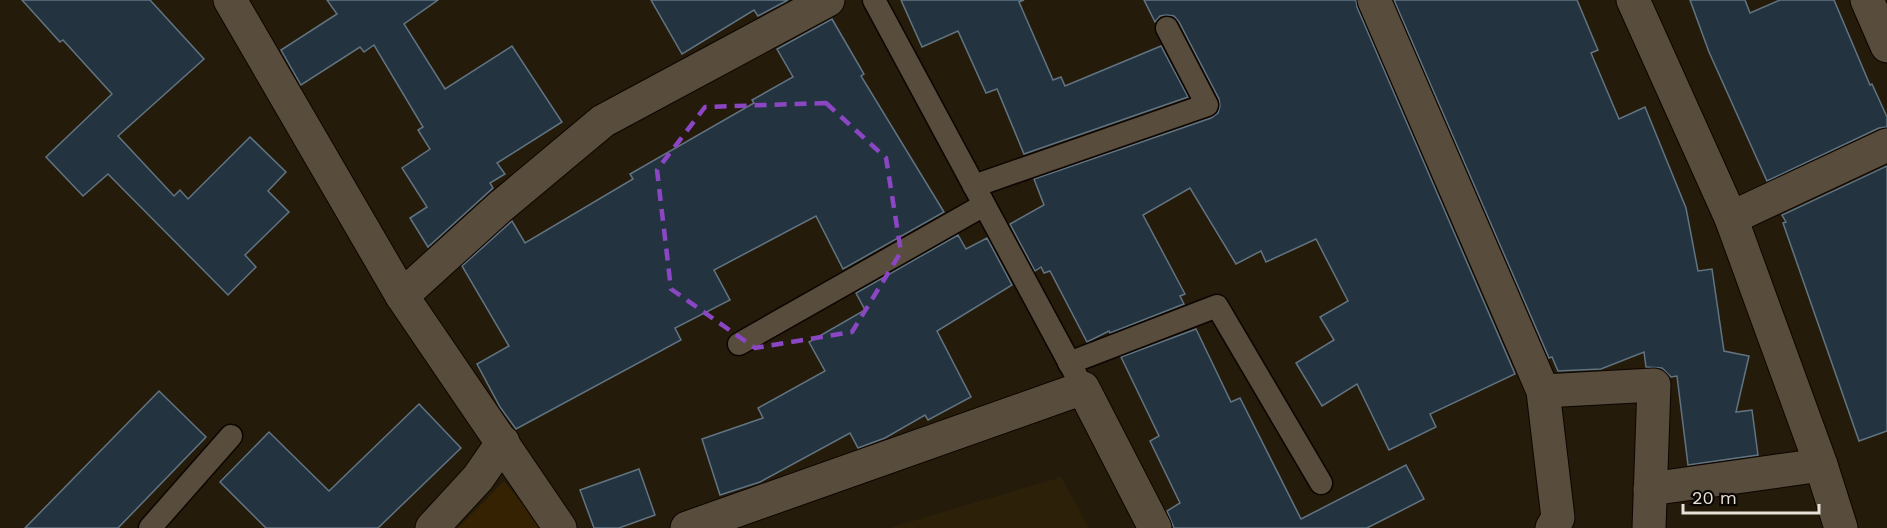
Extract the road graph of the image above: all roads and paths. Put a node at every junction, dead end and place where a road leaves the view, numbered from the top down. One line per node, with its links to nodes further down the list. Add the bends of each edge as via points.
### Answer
1 (231, 0): 12 (street)
2 (828, 0): 12 (street, via 603,121)
3 (874, 0): 10 (lane)
4 (1374, 0): 15 (street)
5 (1632, 0): 11 (street)
6 (1867, 0): 8 (street)
7 (1167, 28): 10 (lane, via 1207,105)
8 (1887, 46)
9 (1887, 145): 11 (street)
10 (979, 195): 13 (lane); 14 (lane)
11 (1731, 218): 18 (street)
12 (402, 296): 17 (street)
13 (739, 344)
14 (1076, 375): 19 (lane, via 1217,306); 24 (street); 25 (street)
15 (1543, 390): 20 (street, via 1654,385); 26 (street, via 1558,519)
16 (231, 436): 21 (lane)
17 (503, 442): 22 (street, via 478,478); 23 (street)
18 (1821, 465): 20 (street); 28 (street)
19 (1321, 483)
20 (1650, 489): 27 (street)
21 (150, 528)
22 (432, 528)
23 (560, 528)
24 (687, 528)
25 (1155, 528)
26 (1552, 528)
27 (1649, 528)
28 (1841, 528)

